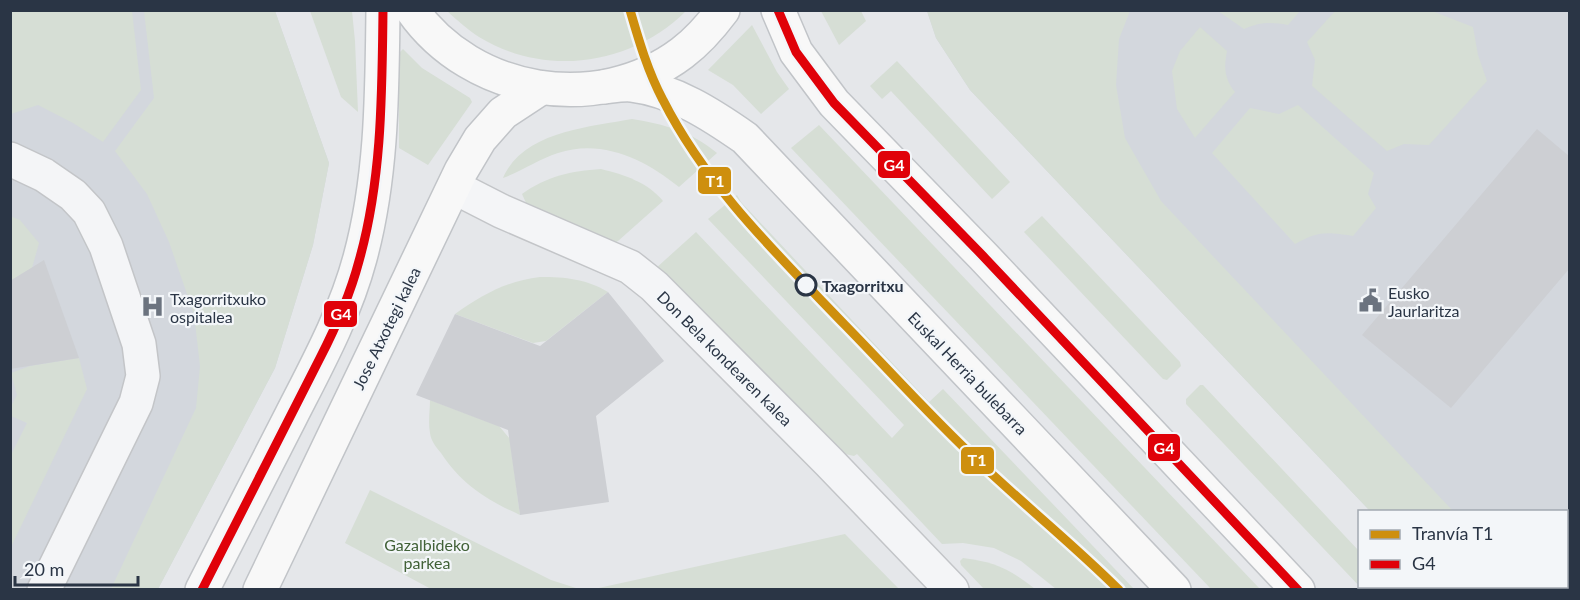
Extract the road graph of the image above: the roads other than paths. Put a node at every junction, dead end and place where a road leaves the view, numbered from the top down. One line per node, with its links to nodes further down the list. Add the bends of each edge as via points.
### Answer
1 (383, 10): 10 (main road, via 380,147 360,260 325,349)
2 (412, 10): 6 (main road, via 444,46 473,66 506,80)
3 (723, 10): 5 (main road, via 682,54 650,73)
4 (777, 10): 14 (main road, via 796,52 834,102)
5 (604, 87): 6 (main road); 13 (main road, Euskal Herria bulebarra, via 631,85 686,102 745,138)
6 (541, 88): 8 (main road, Jose Atxotegi kalea, via 503,113 480,139)
7 (10, 159): 9 (street, via 64,188 89,212 106,246 139,344 143,376 136,403)
8 (454, 187): 11 (main road, Jose Atxotegi kalea); 12 (street, Don Bela kondearen kalea, via 630,267 654,286)
9 (44, 590)
10 (202, 590)
11 (260, 590)
12 (952, 590)
13 (1174, 590)
14 (1298, 590)

